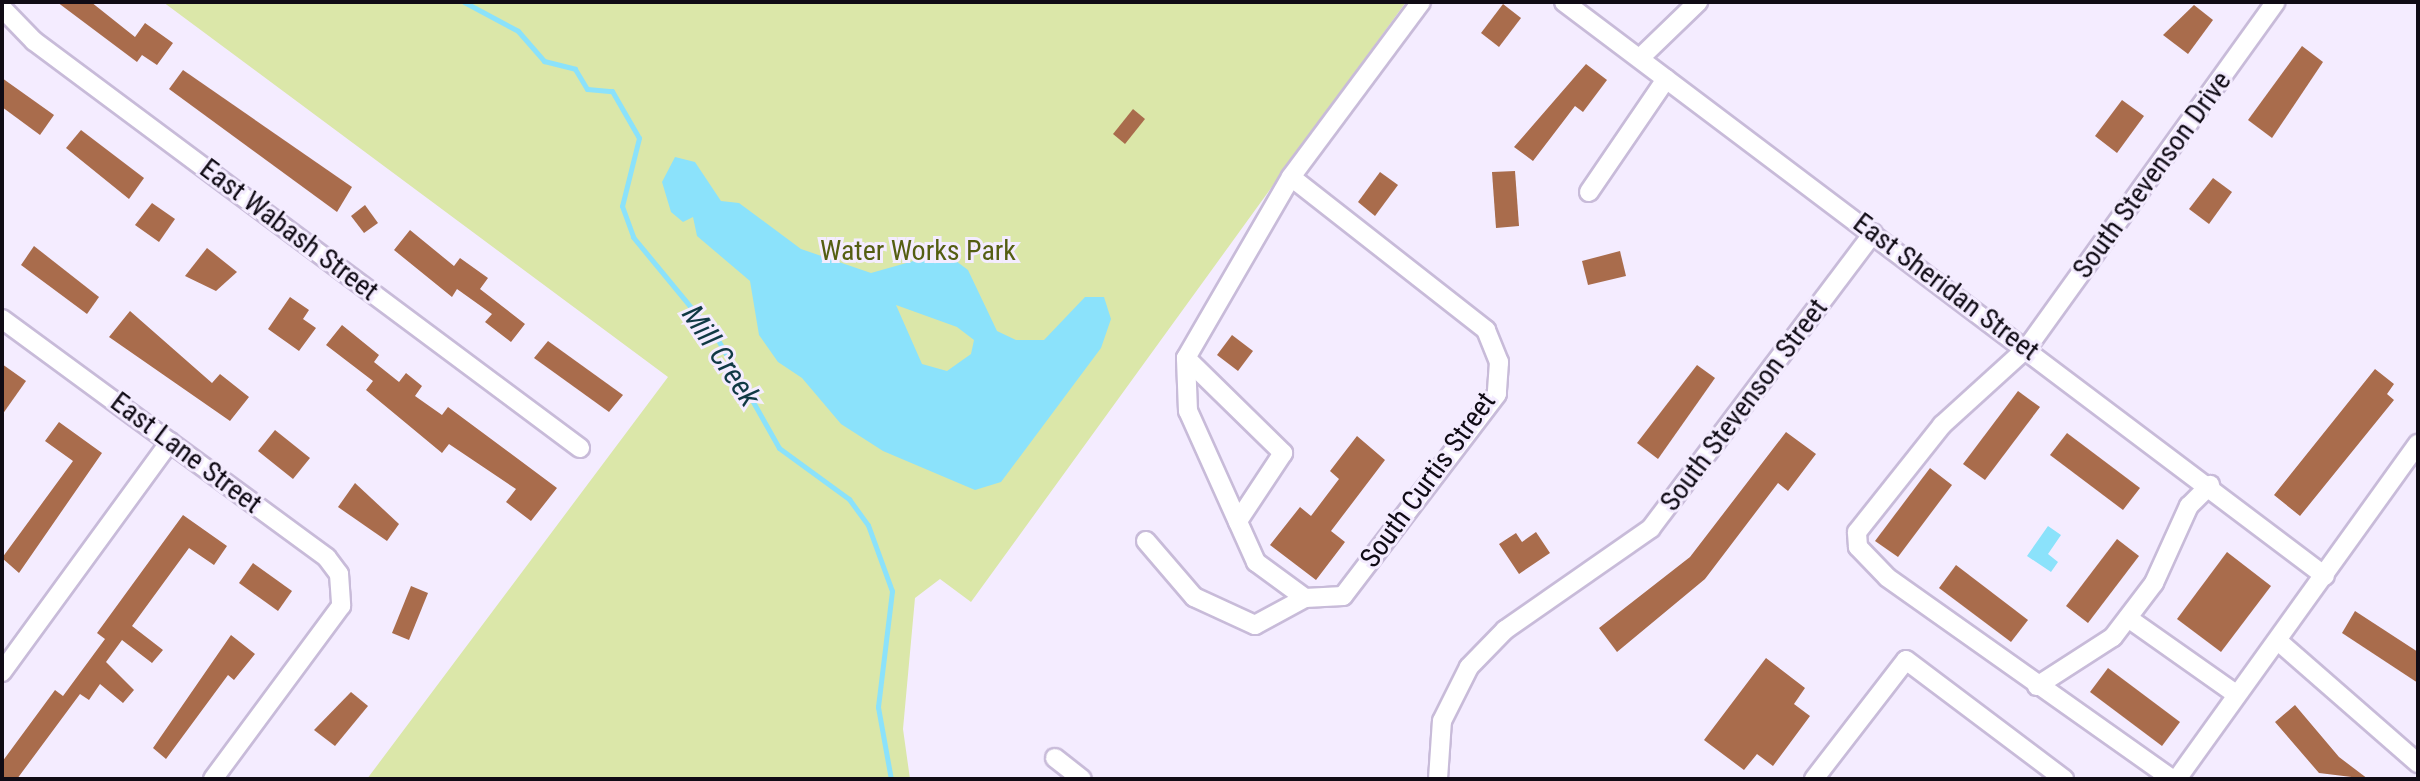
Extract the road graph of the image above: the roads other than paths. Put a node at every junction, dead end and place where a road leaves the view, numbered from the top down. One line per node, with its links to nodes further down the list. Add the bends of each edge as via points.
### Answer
1 (1421, 2): 8 (street)
2 (1564, 2): 6 (street, East Sheridan Street)
3 (1698, 2): 6 (street)
4 (2276, 2): 12 (street, South Stevenson Drive)
5 (2, 8): 16 (street, East Wabash Street, via 34,41)
6 (1640, 58): 7 (street, East Sheridan Street)
7 (1666, 79): 9 (street); 10 (street, East Sheridan Street)
8 (1291, 177): 13 (street); 21 (street, South Curtis Street, via 1486,330 1499,362 1497,394 1343,596)
9 (1589, 192)
10 (1873, 233): 12 (street, East Sheridan Street); 31 (street, South Stevenson Street, via 1651,528 1505,630 1469,667 1442,721)
11 (2, 319): 14 (street, East Lane Street)
12 (2027, 348): 17 (street, East Sheridan Street); 25 (street, South Stevenson Drive, via 1942,425 1857,532 1858,547 1887,577)
13 (1186, 358): 18 (street, via 1188,411); 18 (street, via 1283,453)
14 (170, 442): 24 (street); 29 (street, East Lane Street, via 327,558 339,574 341,606)
15 (2418, 443): 20 (street)
16 (580, 448)
17 (2210, 485): 20 (street, East Sheridan Street); 22 (street, via 2189,506 2154,583)
18 (1238, 521): 21 (street, via 1256,562)
19 (1146, 541): 21 (street, South Curtis Street, via 1194,597 1255,625)
20 (2325, 576): 23 (street)
21 (1305, 598)
22 (2128, 618): 25 (street, via 2088,657); 26 (street)
23 (2278, 641): 26 (street); 28 (street)
24 (2, 672)
25 (2037, 686): 34 (street, South Stevenson Drive)
26 (2237, 695): 34 (street)
27 (1055, 758): 30 (street)
28 (2418, 763)
29 (213, 779)
30 (1082, 779)
31 (1438, 779)
32 (1814, 779): 33 (street, via 1906,660)
33 (2064, 779)
34 (2174, 779)

